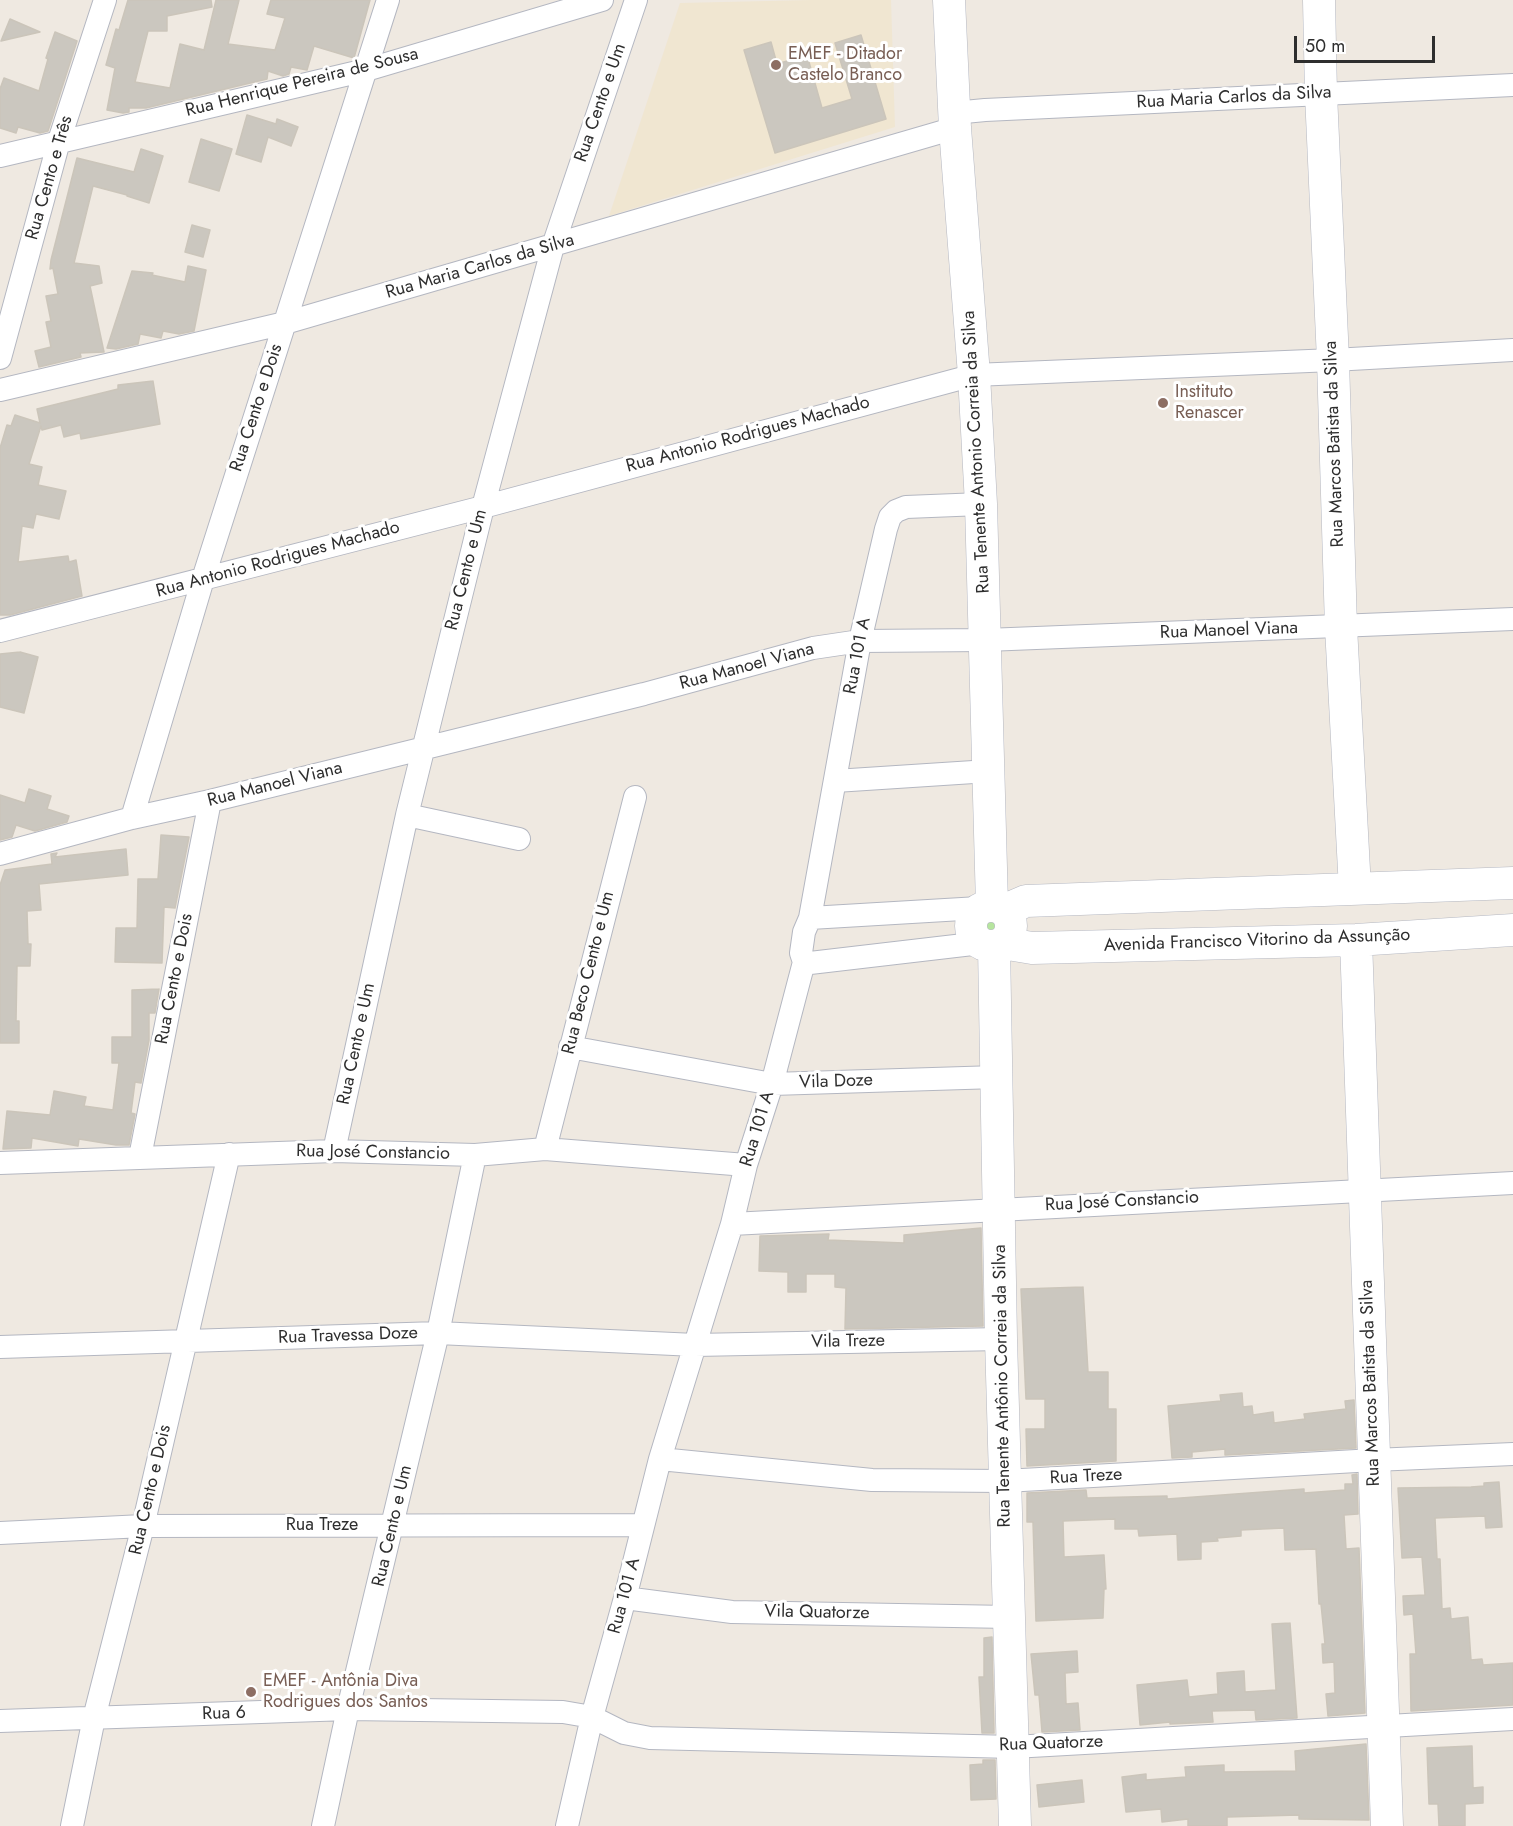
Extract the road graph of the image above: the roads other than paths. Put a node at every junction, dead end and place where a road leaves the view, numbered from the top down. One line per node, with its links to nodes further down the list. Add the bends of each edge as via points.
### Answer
1 (105, 0): 11 (street, Rua Cento e Três)
2 (388, 0): 7 (street, Rua Cento e Dois)
3 (602, 0): 7 (street, Rua Henrique Pereira de Sousa)
4 (636, 0): 13 (street, Rua Cento e Um)
5 (949, 0): 10 (main road, Rua Tenente Antonio Correia da Silva)
6 (1319, 0): 9 (main road, Rua Marcos Batista da Silva)
7 (366, 70): 11 (street, Rua Henrique Pereira de Sousa); 14 (street, Rua Cento e Dois)
8 (1513, 86): 9 (street, Rua Maria Carlos da Silva)
9 (1321, 94): 10 (street, Rua Maria Carlos da Silva, via 985,110); 17 (main road, Rua Marcos Batista da Silva)
10 (955, 121): 13 (street, Rua Maria Carlos da Silva); 18 (main road, Rua Tenente Antonio Correia da Silva)
11 (59, 141): 12 (street, Rua Henrique Pereira de Sousa); 16 (street, Rua Cento e Três)
12 (0, 156)
13 (553, 246): 14 (street, Rua Maria Carlos da Silva); 21 (street, Rua Cento e Um)
14 (285, 323): 19 (street, Rua Maria Carlos da Silva); 22 (street, Rua Cento e Dois)
15 (1513, 350): 17 (street, Rua Antonio Rodrigues Machado)
16 (0, 358)
17 (1333, 360): 18 (street, Rua Antonio Rodrigues Machado); 24 (main road, Rua Marcos Batista da Silva)
18 (974, 375): 20 (main road, Rua Tenente Antonio Correia da Silva); 21 (street, Rua Antonio Rodrigues Machado)
19 (0, 390)
20 (981, 504): 26 (main road, Rua Tenente Antonio Correia da Silva); 27 (street, Rua 101 A, via 906,507 890,517)
21 (483, 507): 22 (street, Rua Antonio Rodrigues Machado); 28 (street, Rua Cento e Um)
22 (203, 579): 25 (street, Rua Antonio Rodrigues Machado); 34 (street, Rua Cento e Dois)
23 (1513, 619): 24 (street, Rua Manoel Viana)
24 (1341, 627): 26 (street, Rua Manoel Viana); 38 (main road, Rua Marcos Batista da Silva)
25 (0, 631)
26 (986, 640): 27 (street, Rua Manoel Viana); 29 (main road, Rua Tenente Antonio Correia da Silva)
27 (860, 641): 28 (street, Rua Manoel Viana, via 813,648); 30 (street, Rua 101 A)
28 (422, 748): 32 (street, Rua Manoel Viana); 33 (street, Rua Cento e Um)
29 (989, 771): 30 (street); 39 (main road, Rua Tenente Antonio Correia da Silva)
30 (835, 781): 40 (street, Rua 101 A)
31 (635, 797): 45 (street, Rua Beco Cento e Um)
32 (210, 801): 34 (street, Rua Manoel Viana); 52 (street, Rua Cento e Dois)
33 (407, 815): 35 (street); 49 (street, Rua Cento e Um)
34 (132, 818): 36 (street, Rua Manoel Viana)
35 (519, 839)
36 (0, 854)
37 (1513, 882): 38 (main road)
38 (1354, 889): 39 (main road, via 1026,901); 42 (main road, via 1376,901 1379,914 1376,926); 42 (main road, via 1334,899 1329,915 1335,931)
39 (992, 908): 40 (street); 43 (main road, Rua Tenente Antonio Correia da Silva, via 1011,921 1012,928 1010,934)
40 (810, 918): 44 (street, Rua 101 A, via 801,953)
41 (1513, 930): 42 (main road, Avenida Francisco Vitorino da Assunção)
42 (1356, 940): 43 (main road, Avenida Francisco Vitorino da Assunção, via 1032,948); 56 (main road, Rua Marcos Batista da Silva)
43 (992, 944): 44 (street); 46 (main road, Rua Tenente Antônio Correia da Silva)
44 (804, 962): 47 (street, Rua 101 A)
45 (570, 1047): 47 (street, Vila Doze); 48 (street, Rua Beco Cento e Um)
46 (997, 1077): 47 (street, Vila Doze); 57 (main road, Rua Tenente Antônio Correia da Silva)
47 (772, 1084): 54 (street, Rua 101 A)
48 (545, 1149): 51 (street, Rua José Constancio); 54 (street, Rua José Constancio)
49 (334, 1150): 50 (street, Rua José Constancio); 51 (street, Rua José Constancio)
50 (229, 1154): 52 (street, Rua José Constancio); 61 (street, Rua Cento e Dois)
51 (475, 1155): 59 (street, Rua Cento e Um)
52 (140, 1157): 53 (street, Rua José Constancio)
53 (0, 1163)
54 (746, 1165): 58 (street, Rua 101 A)
55 (1513, 1183): 56 (street, Rua José Constancio)
56 (1364, 1190): 57 (street, Rua José Constancio); 66 (main road, Rua Marcos Batista da Silva)
57 (999, 1208): 58 (street, Rua José Constancio); 60 (main road, Rua Tenente Antônio Correia da Silva)
58 (732, 1224): 62 (street, Rua 101 A)
59 (438, 1333): 61 (street, Rua Travessa Doze); 62 (street, Rua Travessa Doze); 70 (street, Rua Cento e Um)
60 (1001, 1339): 62 (street, Vila Treze); 67 (main road, Rua Tenente Antônio Correia da Silva)
61 (186, 1341): 63 (street, Rua Travessa Doze); 69 (street, Rua Cento e Dois)
62 (695, 1345): 65 (street, Rua 101 A)
63 (0, 1347)
64 (1513, 1454): 66 (street, Rua Treze)
65 (660, 1459): 67 (street, Rua Treze, via 872,1480); 68 (street, Rua 101 A)
66 (1374, 1460): 67 (street, Rua Treze); 79 (main road, Rua Marcos Batista da Silva)
67 (1005, 1481): 73 (main road, Rua Tenente Antônio Correia da Silva)
68 (643, 1525): 70 (street, Rua Treze); 72 (street, Rua 101 A)
69 (143, 1526): 70 (street, Rua Treze); 71 (street, Rua Treze); 76 (street, Rua Cento e Dois)
70 (393, 1526): 74 (street, Rua Cento e Um)
71 (0, 1533)
72 (625, 1598): 73 (street, Vila Quatorze, via 732,1612); 75 (street, Rua 101 A)
73 (1009, 1617): 80 (main road, Rua Tenente Antônio Correia da Silva)
74 (348, 1709): 75 (street, Rua 6, via 563,1712); 76 (street, Rua 6); 82 (street, Rua Cento e Um)
75 (592, 1717): 80 (street, Rua Quatorze, via 624,1733 650,1738); 83 (street, Rua 101 A)
76 (94, 1718): 78 (street, Rua 6); 81 (street, Rua Cento e Dois)
77 (1513, 1719): 79 (street, Rua Quatorze)
78 (0, 1721)
79 (1383, 1726): 80 (street, Rua Quatorze); 85 (main road, Rua Marcos Batista da Silva)
80 (1013, 1747): 84 (main road, Rua Tenente Antônio Correia da Silva)
81 (72, 1826)
82 (323, 1826)
83 (567, 1826)
84 (1015, 1826)
85 (1387, 1826)

